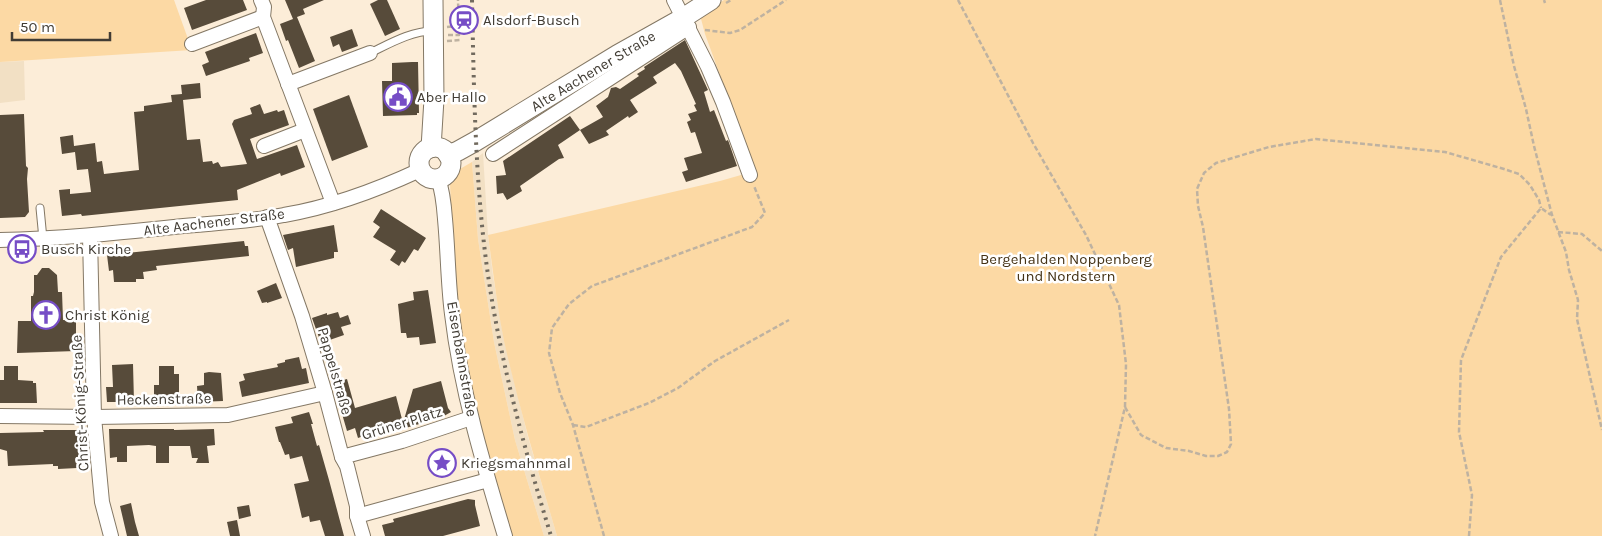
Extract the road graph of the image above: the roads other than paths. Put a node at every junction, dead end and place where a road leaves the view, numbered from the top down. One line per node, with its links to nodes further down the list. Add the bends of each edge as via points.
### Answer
1 (261, 0): 5 (street)
2 (433, 0): 7 (street)
3 (674, 0): 6 (street)
4 (711, 0): 6 (street, Alte Aachener Straße)
5 (263, 17): 8 (street); 10 (street)
6 (686, 22): 13 (street, Alte Aachener Straße, via 616,55 458,151); 14 (street, Alte Aachener Straße); 16 (street, via 723,102)
7 (440, 36): 9 (lane, via 426,31 401,38); 13 (street, via 434,107)
8 (192, 44)
9 (370, 53): 10 (street)
10 (288, 84): 11 (street)
11 (305, 130): 12 (street); 18 (street)
12 (264, 146)
13 (440, 151): 15 (street, via 423,152); 17 (street, via 450,164)
14 (493, 154)
15 (420, 170): 17 (street, via 428,177); 18 (street, Alte Aachener Straße)
16 (750, 175)
17 (438, 178): 27 (street, Eisenbahnstraße, via 447,238 452,313)
18 (333, 203): 20 (street, Alte Aachener Straße)
19 (40, 208): 23 (lane)
20 (266, 218): 21 (street, Alte Aachener Straße); 24 (street, Pappelstraße, via 302,316)
21 (90, 236): 23 (street, Alte Aachener Straße); 26 (street, Christ-König-Straße)
22 (0, 240): 23 (street, Alte Aachener Straße)
23 (43, 240)
24 (325, 393): 26 (street, Heckenstraße, via 228,415); 28 (street, Pappelstraße)
25 (0, 416): 26 (street, Heckenstraße)
26 (94, 417): 31 (street, Christ-König-Straße, via 102,502)
27 (472, 418): 28 (street, Grüner Platz); 29 (street, Eisenbahnstraße)
28 (342, 457): 30 (street, Pappelstraße, via 358,506)
29 (488, 480): 30 (street); 33 (street, Eisenbahnstraße)
30 (357, 516): 32 (street, Pappelstraße)
31 (111, 536)
32 (363, 536)
33 (505, 536)

